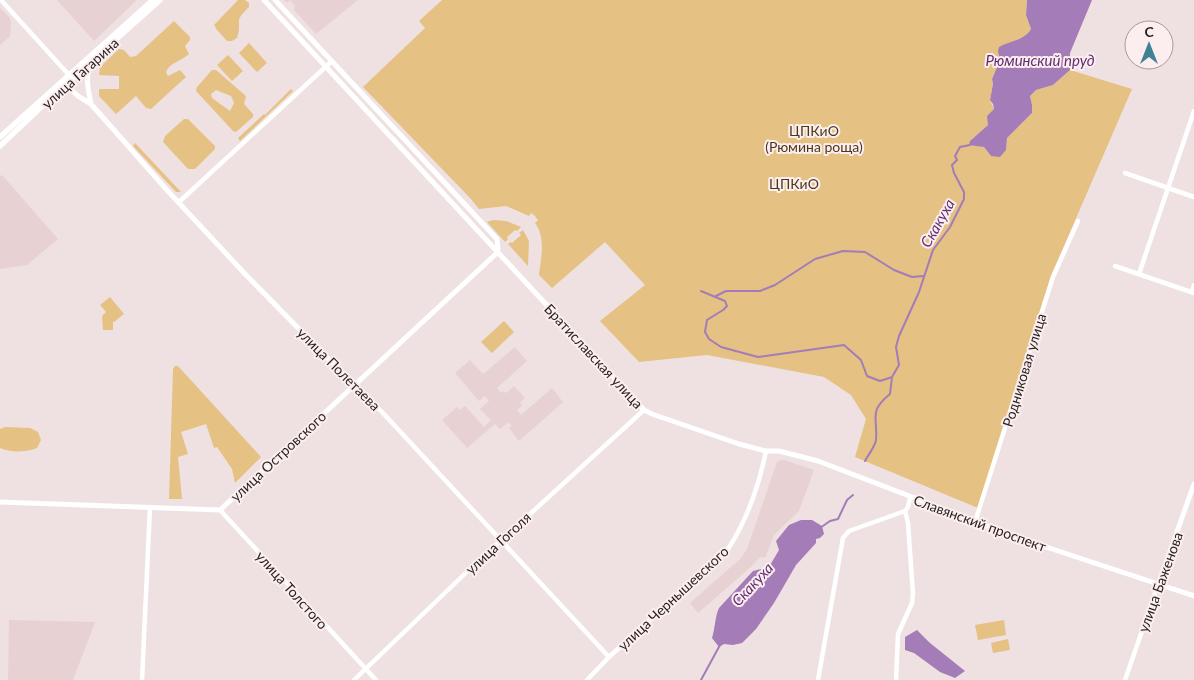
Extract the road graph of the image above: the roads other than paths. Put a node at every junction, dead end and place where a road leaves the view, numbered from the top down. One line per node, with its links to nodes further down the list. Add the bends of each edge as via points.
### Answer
1 (1, 0): 9 (street)
2 (153, 0): 9 (main road, улица Гагарина)
3 (160, 0): 7 (main road, улица Гагарина)
4 (264, 0): 8 (street, Братиславская улица)
5 (275, 0): 6 (street, Братиславская улица)
6 (332, 60): 8 (street); 21 (street, Братиславская улица, via 497,239)
7 (92, 63): 10 (main road, улица Гагарина); 12 (street, via 87,84)
8 (326, 66): 19 (street); 21 (street, Братиславская улица)
9 (69, 75): 10 (main road); 11 (main road, улица Гагарина)
10 (66, 85): 11 (main road); 12 (street, улица Полетаева); 15 (main road, улица Гагарина)
11 (52, 89): 14 (main road, улица Гагарина)
12 (91, 104): 19 (street, улица Полетаева)
13 (1194, 112): 17 (street)
14 (0, 137)
15 (0, 146)
16 (1125, 174): 17 (street)
17 (1169, 188): 18 (street); 23 (street)
18 (1194, 197)
19 (178, 202): 26 (street, улица Полетаева)
20 (1078, 221): 36 (street, Родниковая улица, via 1053,277)
21 (498, 252): 26 (street, улица Островского); 27 (street, Братиславская улица)
22 (1115, 266): 23 (street)
23 (1139, 274): 25 (street)
24 (1194, 284): 25 (street)
25 (1193, 292)
26 (354, 385): 34 (street, улица Островского); 37 (street, улица Полетаева)
27 (644, 410): 28 (street, Братиславская улица, via 713,436); 37 (street, улица Гоголя)
28 (766, 451): 30 (street, Славянский проспект, via 812,459); 40 (street, улица Чернышевского, via 749,508 728,549)
29 (1194, 484): 31 (street, улица Баженова)
30 (910, 498): 35 (street); 36 (street, Славянский проспект)
31 (1192, 499): 38 (street, улица Баженова)
32 (0, 502): 33 (street, улица Островского)
33 (150, 507): 34 (street, улица Островского); 42 (street)
34 (220, 510): 41 (street, улица Толстого)
35 (904, 511): 46 (street, via 849,531 843,538); 47 (street, via 908,523 913,594 898,634)
36 (975, 522): 38 (street, Славянский проспект)
37 (500, 541): 40 (street, улица Полетаева); 41 (street, улица Гоголя)
38 (1158, 585): 39 (street, Славянский проспект); 48 (street, улица Баженова)
39 (1194, 596)
40 (609, 657): 45 (street, улица Чернышевского)
41 (365, 669): 43 (street, улица Гоголя); 44 (street, улица Толстого)
42 (142, 680)
43 (354, 680)
44 (376, 680)
45 (587, 680)
46 (818, 680)
47 (896, 680)
48 (1125, 680)

